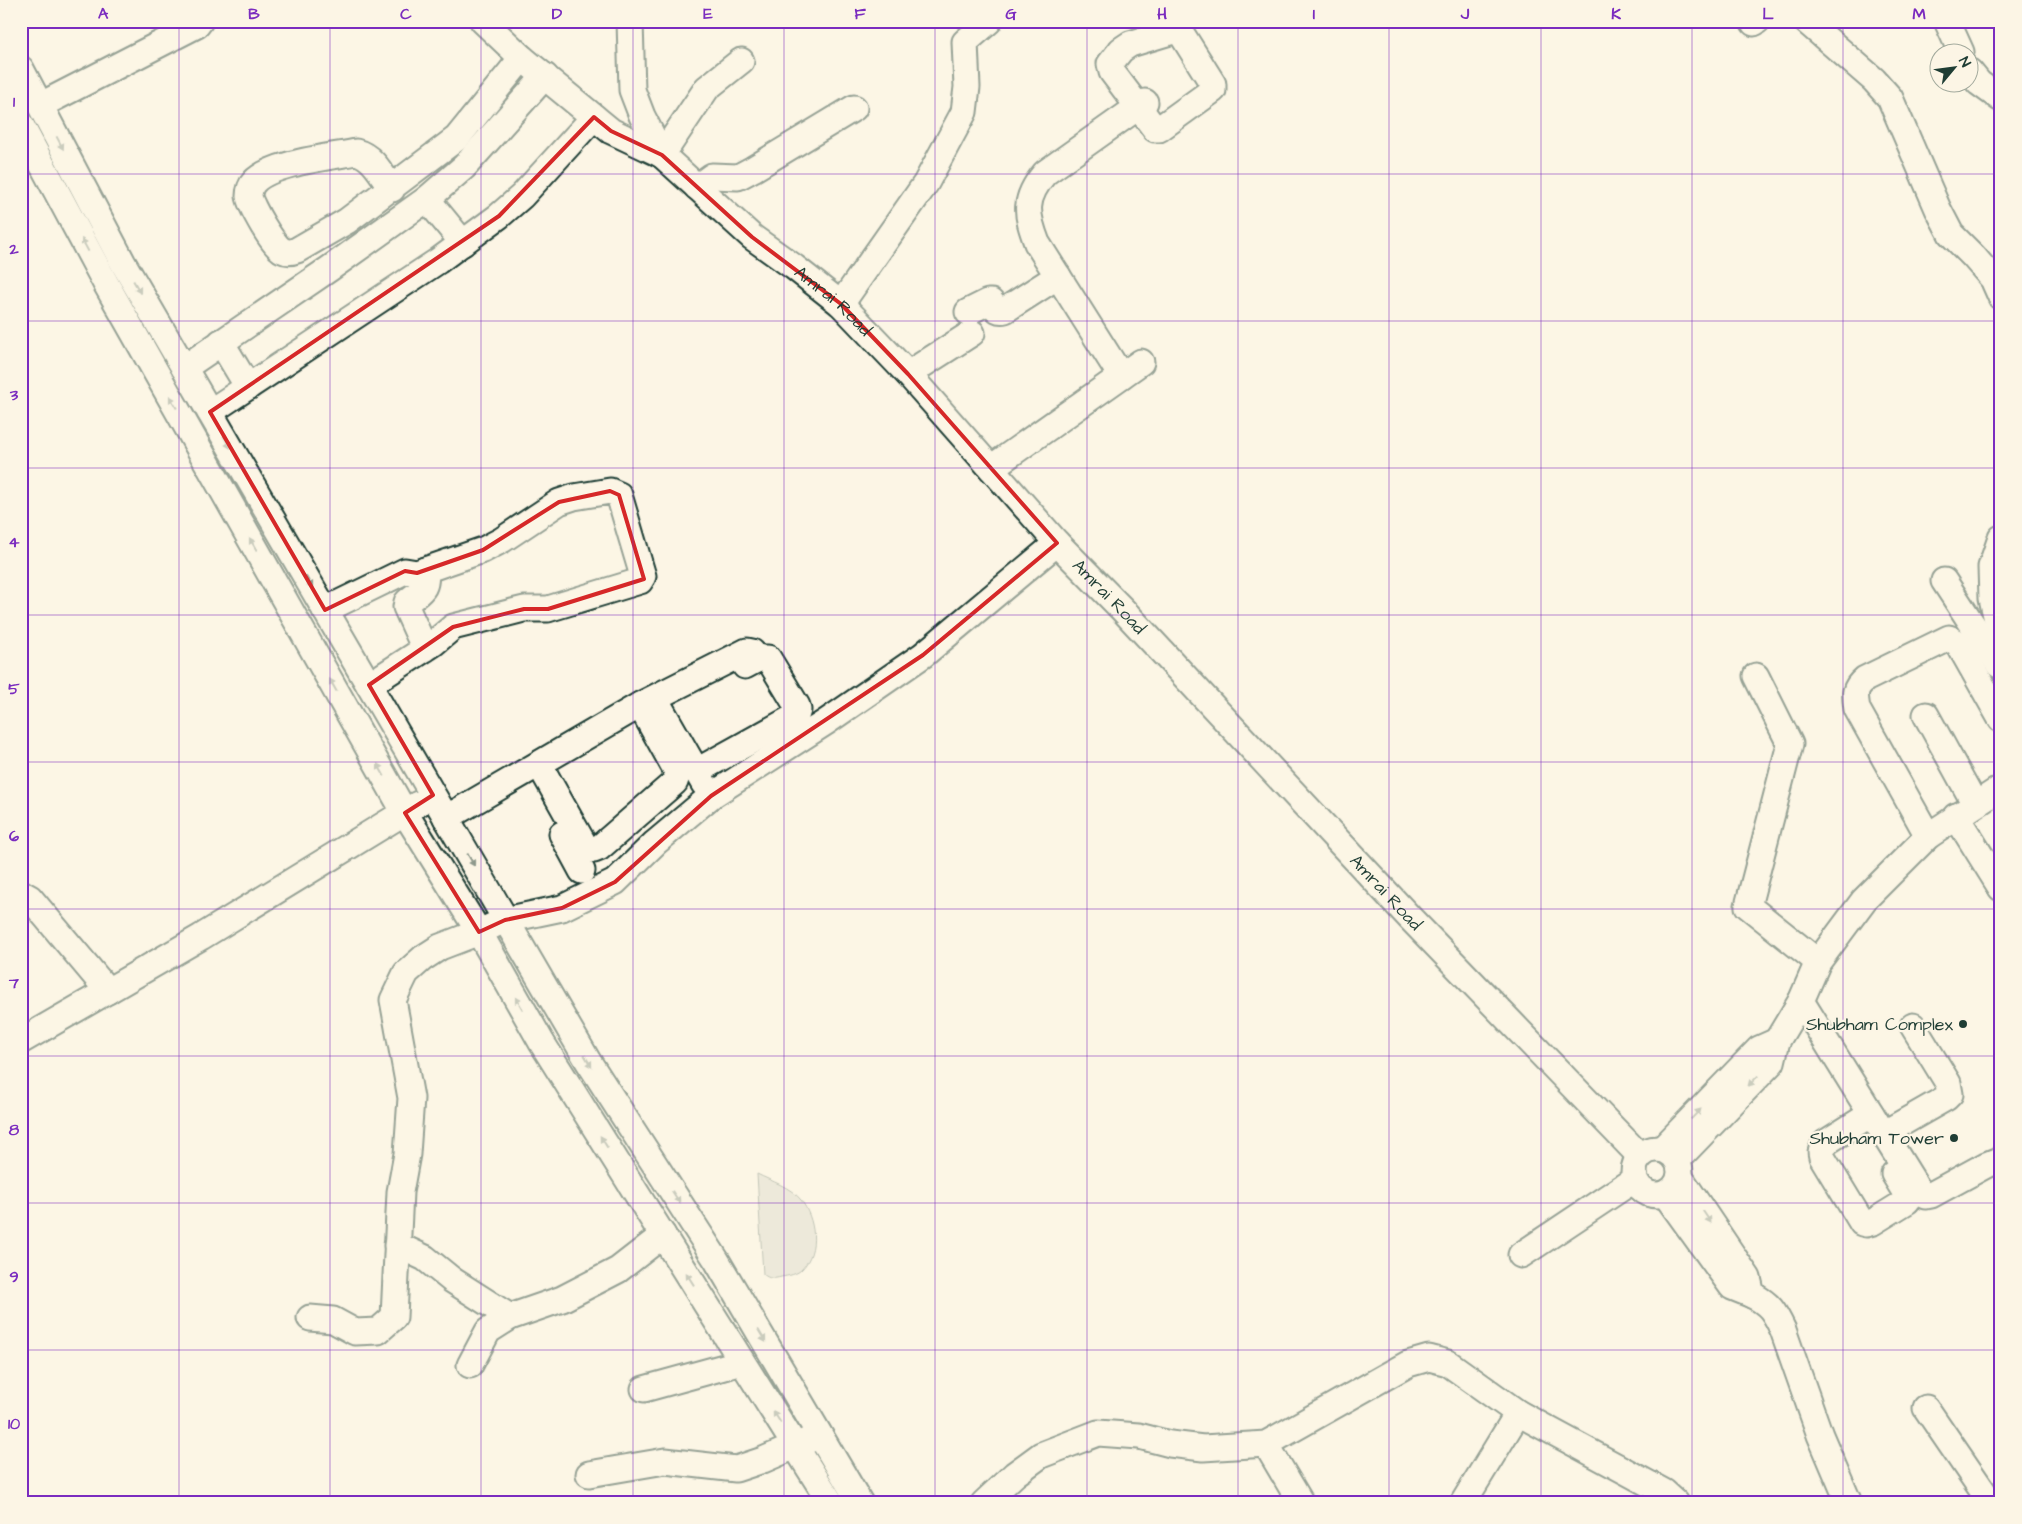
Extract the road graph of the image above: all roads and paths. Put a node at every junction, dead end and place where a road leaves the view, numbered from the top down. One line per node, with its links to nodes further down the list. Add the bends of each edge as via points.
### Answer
1 (200, 21): 15 (street)
2 (483, 21): 8 (street)
3 (630, 21): 19 (street, Amrai Road, via 632,90)
4 (989, 21): 26 (street, via 965,42 967,87 964,112 926,183)
5 (1806, 21): 25 (street, via 1887,94 1951,234 1993,279)
6 (1947, 21): 7 (street)
7 (1956, 42)
8 (522, 58): 11 (street); 21 (street, via 456,138)
9 (741, 61): 19 (street, via 707,88)
10 (21, 69): 15 (street)
11 (545, 76): 17 (street); 22 (street, via 464,167)
12 (1980, 84): 13 (street)
13 (2001, 99)
14 (1141, 104): 24 (street, via 1045,173 1036,184 1029,202 1028,220 1037,243)
15 (41, 106): 29 (street, one-way to 29, via 123,263)
16 (854, 108): 20 (street, via 738,177 712,176)
17 (594, 117): 19 (street, via 611,132); 23 (street, via 522,196)
18 (21, 125): 53 (street, one-way to 18, via 105,282)
19 (662, 155): 20 (street, Amrai Road)
20 (697, 187): 26 (street, Amrai Road, via 752,237)
21 (392, 189): 21 (street, via 347,222 290,252 281,250 274,243 249,195 258,178 278,168 356,152 371,160)
22 (427, 199): 23 (street); 27 (street)
23 (463, 243): 32 (street)
24 (1058, 276): 30 (street, via 1005,310 996,310 988,302 970,323); 31 (street)
25 (2001, 297)
26 (841, 304): 30 (street, Amrai Road)
27 (221, 342): 29 (street); 32 (street)
28 (1141, 362): 31 (street)
29 (184, 368): 33 (street)
30 (908, 374): 34 (street, Amrai Road)
31 (1121, 376): 34 (street)
32 (248, 387): 33 (street)
33 (210, 412): 39 (street, one-way to 39)
34 (991, 468): 36 (street, Amrai Road)
35 (2001, 538): 41 (street, via 1991,567 1992,598 1999,629)
36 (1056, 542): 51 (street, via 923,654 826,722); 70 (street, Amrai Road, via 1124,610 1411,919)
37 (425, 570): 39 (street, via 405,572); 40 (street, via 426,580 421,592 407,602 406,608); 40 (street, via 483,550 559,502 610,491 619,495 643,576 636,583 548,609 524,609 453,628)
38 (1944, 580): 41 (street)
39 (325, 610): 43 (street)
40 (426, 649): 43 (street)
41 (1999, 664)
42 (1756, 676): 61 (street, via 1790,744 1748,906)
43 (369, 685): 50 (street)
44 (652, 704): 47 (street); 47 (street, via 676,770 675,782 598,848 588,850); 48 (street); 48 (street, via 747,651 752,652 756,660 768,658 797,706 796,716)
45 (1999, 713): 55 (street, via 1958,643 1950,638 1857,685 1857,709)
46 (1926, 714): 52 (street)
47 (533, 768): 54 (street); 56 (street)
48 (697, 771): 51 (street)
49 (2001, 788): 52 (street)
50 (433, 795): 53 (street); 54 (street)
51 (711, 796): 59 (street, via 615,882 562,908)
52 (1966, 810): 55 (street); 57 (street)
53 (405, 813): 60 (street); 62 (street)
54 (446, 818): 59 (street, one-way to 59)
55 (1928, 836): 61 (street, via 1864,900)
56 (582, 871)
57 (2001, 888)
58 (21, 892): 62 (street, via 30,898)
59 (505, 920): 60 (street); 65 (street)
60 (479, 932): 67 (street, one-way to 60); 72 (street, via 440,947 422,958 406,972 394,1000 410,1098)
61 (1818, 962): 63 (street)
62 (108, 991): 66 (street)
63 (1801, 1000): 68 (street); 70 (street, via 1777,1041 1772,1062)
64 (1913, 1026): 68 (street, via 1948,1083 1950,1094)
65 (568, 1028): 67 (street); 81 (street, one-way to 81, via 717,1260)
66 (21, 1041)
67 (542, 1043): 71 (street, one-way to 67)
68 (1872, 1123): 69 (street, via 1921,1194 1926,1196)
69 (2001, 1159)
70 (1660, 1169): 73 (street); 91 (street, Amrai Road, via 1748,1278 1752,1295 1767,1302 1775,1313 1820,1435)
71 (662, 1235): 74 (street, via 618,1270 562,1299); 76 (street, one-way to 71)
72 (397, 1245): 74 (street, via 425,1258 452,1280); 75 (street, via 394,1317 378,1331 355,1332 333,1320)
73 (1521, 1255)
74 (510, 1317): 77 (street, via 488,1331)
75 (310, 1318)
76 (742, 1362): 78 (street); 83 (street, one-way to 76)
77 (470, 1365)
78 (644, 1389)
79 (1926, 1408): 92 (street)
80 (1518, 1413): 82 (street, via 1448,1363 1429,1358 1408,1364); 89 (street); 90 (street, via 1664,1492)
81 (821, 1435): 83 (street); 86 (street)
82 (1266, 1444): 87 (street, via 1203,1448 1139,1436 1098,1433 1041,1455); 88 (street)
83 (796, 1446): 84 (street, via 736,1469 665,1461); 85 (street)
84 (589, 1474)
85 (831, 1503)
86 (860, 1503)
87 (984, 1503)
88 (1301, 1503)
89 (1462, 1503)
90 (1676, 1503)
91 (1850, 1503)
92 (1991, 1503)

